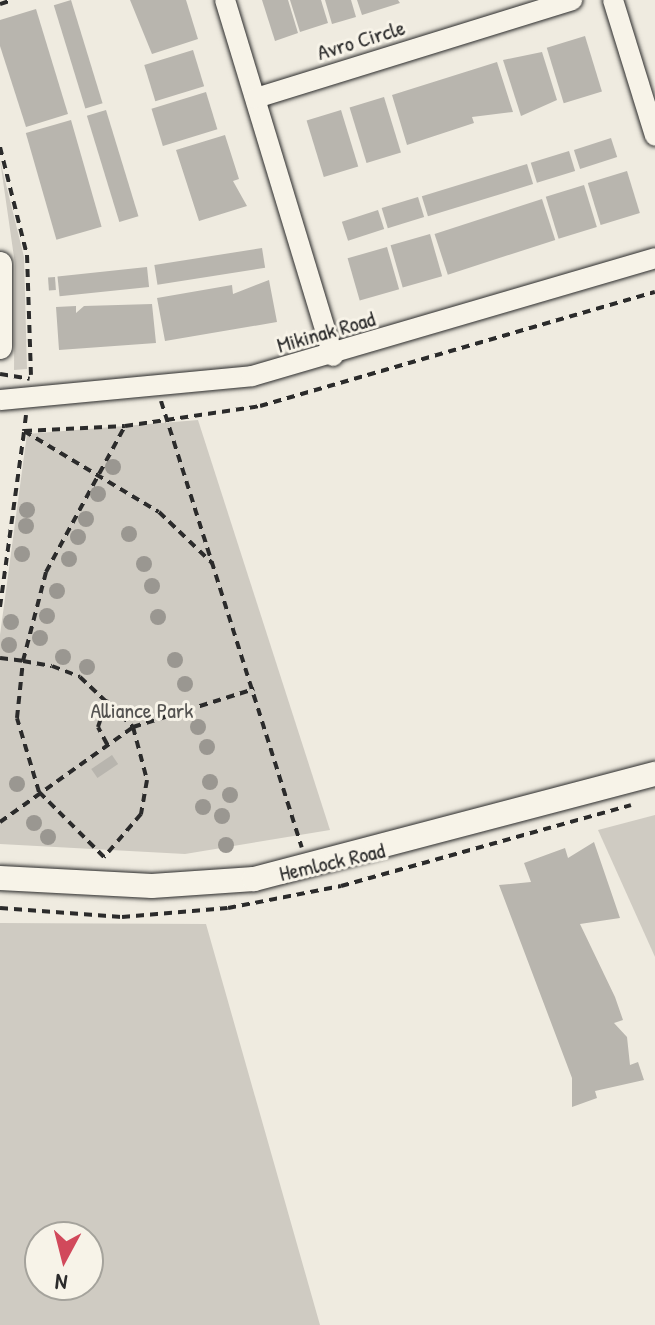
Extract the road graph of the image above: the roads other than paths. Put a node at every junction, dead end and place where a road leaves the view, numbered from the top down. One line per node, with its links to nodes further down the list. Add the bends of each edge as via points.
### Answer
1 (225, 0): 4 (street)
2 (572, 0): 4 (street, Avro Circle)
3 (613, 0): 5 (street)
4 (256, 98): 9 (street)
5 (655, 136)
6 (655, 258): 9 (street, Mikinak Road)
7 (0, 264): 8 (street)
8 (0, 347)
9 (333, 356): 10 (street, Mikinak Road, via 158,391)
10 (0, 400)
11 (655, 774): 12 (street, Hemlock Road, via 194,885)
12 (0, 878)

